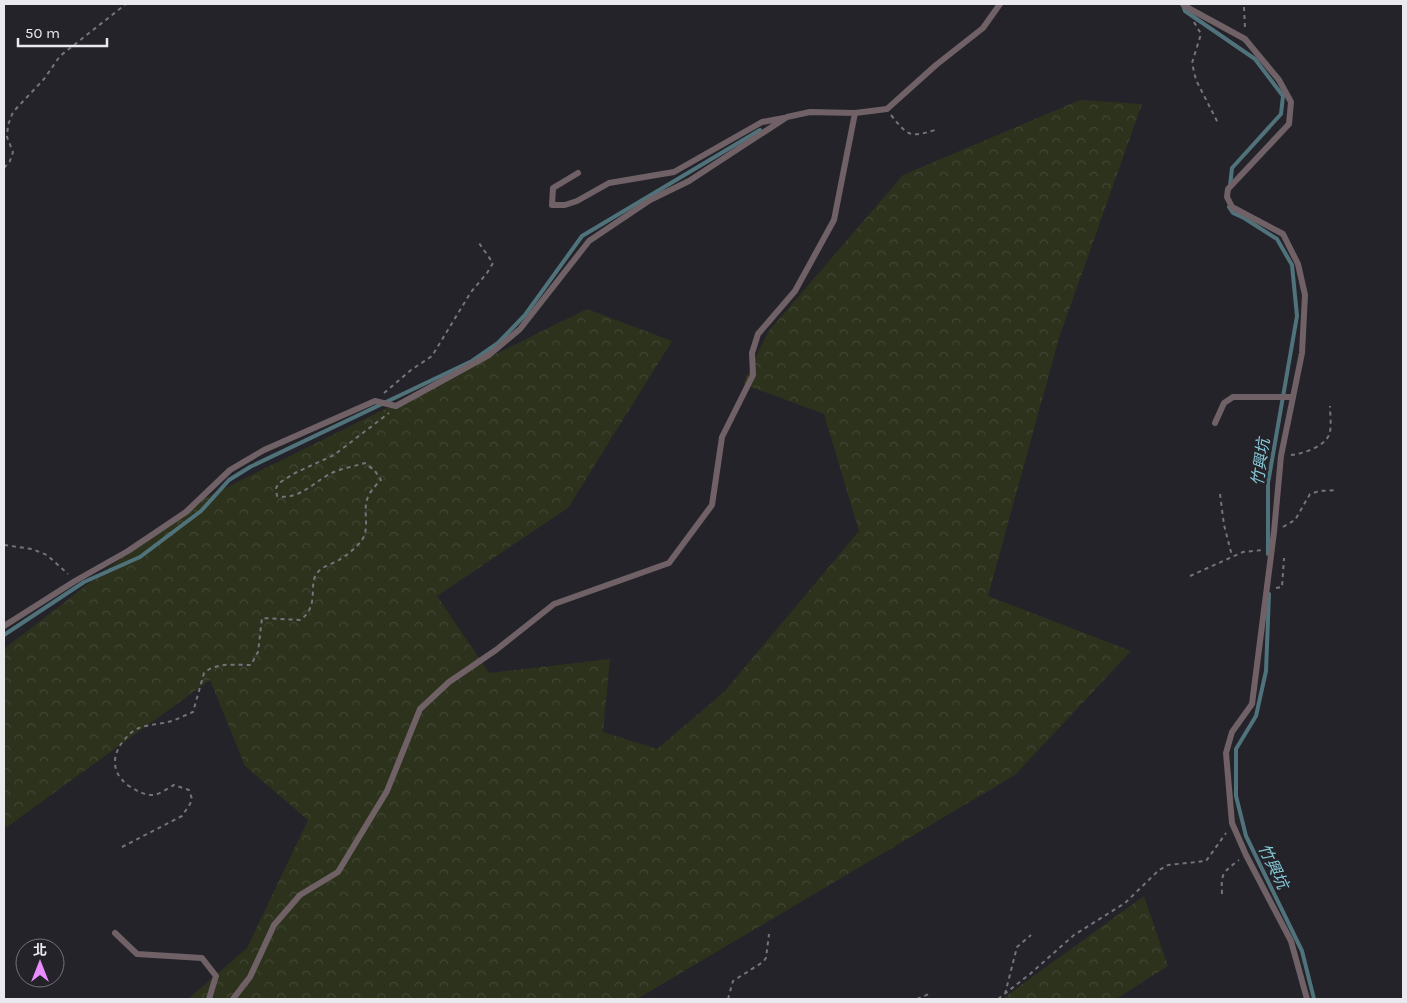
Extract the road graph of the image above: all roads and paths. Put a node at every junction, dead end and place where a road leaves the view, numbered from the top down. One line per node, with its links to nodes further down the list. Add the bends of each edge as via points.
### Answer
1 (126, 4): 11 (path, via 60,56 14,112 7,137 14,152)
2 (1000, 4): 6 (lane, via 983,28)
3 (1184, 5): 5 (lane); 9 (path, via 1201,34 1192,63 1196,80)
4 (1244, 7): 5 (path)
5 (1245, 39): 14 (lane, via 1279,80 1291,102 1289,124 1228,189 1227,194 1232,207 1283,234 1298,264 1305,295 1302,353)
6 (887, 110): 7 (lane); 10 (path, via 906,133 918,136)
7 (854, 113): 8 (lane, via 810,112); 41 (lane, via 834,220 795,291 758,334 752,353 753,375 722,437 712,505 669,563 554,604 449,682 420,709 387,791 338,872 300,895 274,925 250,977)
8 (788, 117): 12 (lane, via 762,122 674,172 609,183 577,201 552,205 553,188); 16 (lane, via 689,181 650,200 589,241 520,329 489,355)
9 (1218, 123)
10 (935, 130)
11 (4, 168)
12 (578, 173)
13 (479, 243): 15 (path, via 493,262 432,356)
14 (1293, 397): 18 (lane, via 1233,397 1224,403); 19 (lane)
15 (374, 401): 16 (lane); 28 (lane, via 264,450 230,470 186,512 128,551)
16 (396, 406): 32 (path, via 334,455 279,483 277,496 283,498 299,494 334,472 365,463 381,480 368,496 365,508 367,526 362,540 340,559 319,571 314,580 314,600 303,618 262,618 258,652 251,665 227,664 209,669 204,673 193,712 169,722 140,728 132,732 119,748 114,760 122,781 140,793 156,795 174,785 189,790 192,799 182,816)
17 (1330, 406): 19 (path, via 1330,434 1321,444 1297,454)
18 (1215, 423)
19 (1281, 456): 22 (lane)
20 (1337, 490): 22 (path, via 1310,494 1294,520)
21 (1220, 494): 25 (path)
22 (1274, 532): 24 (lane)
23 (4, 545): 28 (path, via 47,555)
24 (1270, 549): 25 (path); 29 (lane)
25 (1232, 556): 27 (path)
26 (1284, 558): 29 (path, via 1282,587)
27 (1190, 576)
28 (75, 581): 30 (lane)
29 (1266, 588): 31 (lane, via 1252,704 1232,732 1226,752)
30 (4, 626)
31 (1232, 823): 33 (lane); 39 (path, via 1206,861 1168,865 1158,870 1125,903 1074,935)
32 (122, 847)
33 (1246, 855): 34 (path, via 1222,876); 45 (lane, via 1291,941)
34 (1222, 894)
35 (115, 933): 40 (lane, via 137,954 202,958 216,976)
36 (769, 934): 42 (path, via 766,958 733,981)
37 (1031, 936): 39 (path, via 1017,947)
38 (929, 994): 43 (path)
39 (1005, 994): 44 (path)
40 (209, 999)
41 (233, 999)
42 (728, 999)
43 (917, 999)
44 (998, 999)
45 (1307, 999)

